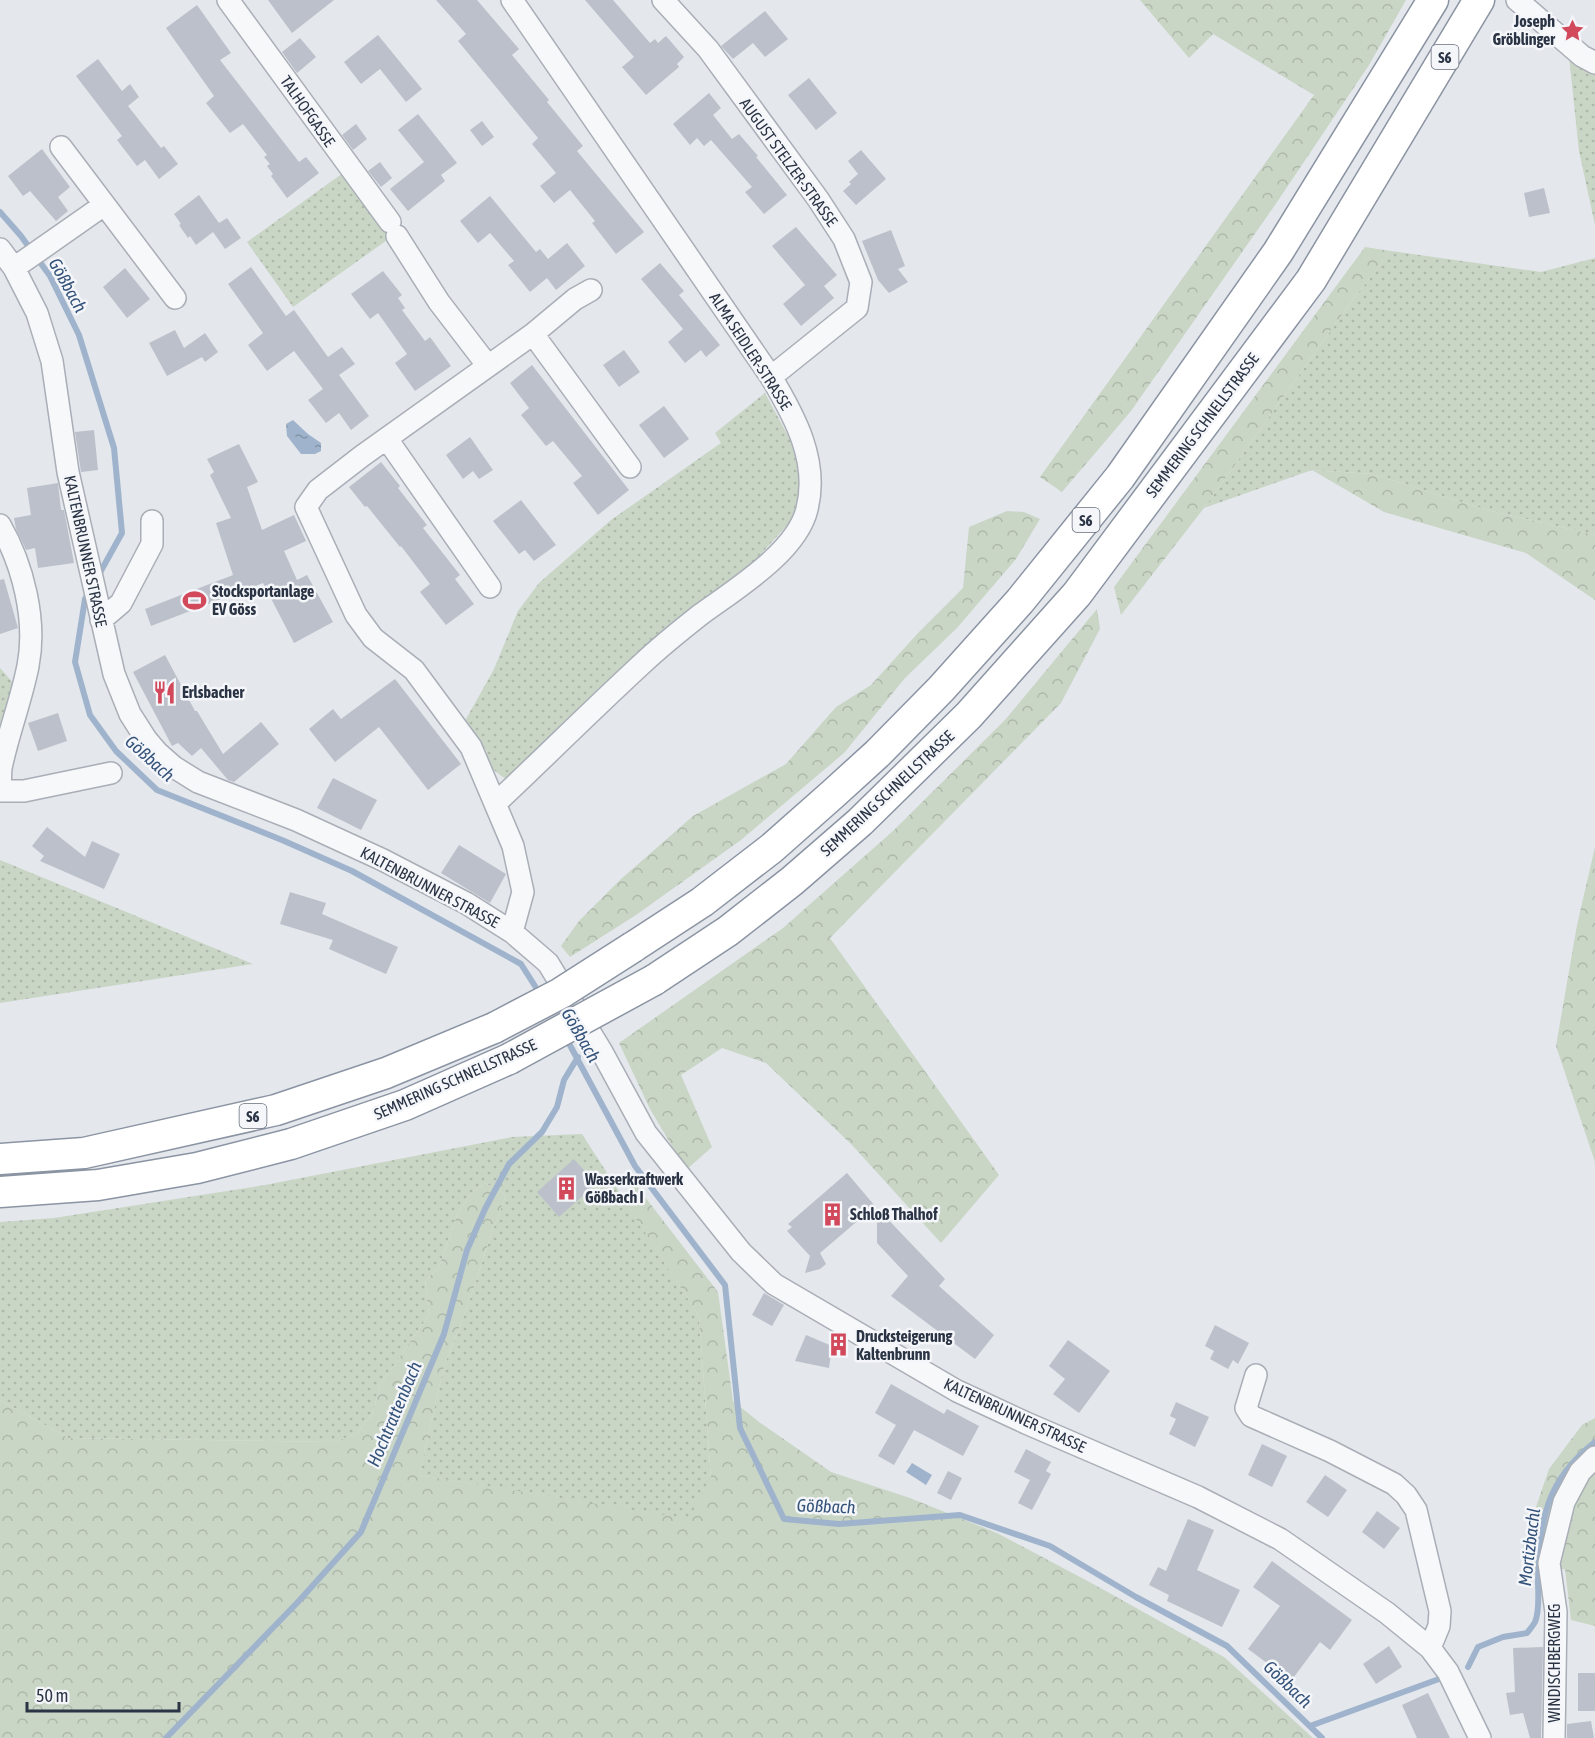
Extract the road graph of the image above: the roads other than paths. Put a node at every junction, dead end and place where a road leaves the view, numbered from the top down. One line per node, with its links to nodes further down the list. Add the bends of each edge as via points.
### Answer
1 (228, 0): 15 (street, TALHOFGASSE)
2 (512, 0): 16 (street, ALMA SEIDLER-STRASSE)
3 (663, 0): 16 (street, AUGUST STELZER-STRASSE, via 708,49 818,199 843,239 861,282 857,308)
4 (1433, 0): 27 (highway, SEMMERING SCHNELLSTRASSE / S6, bridge, via 1278,252 1120,477 1020,601 941,689 877,754 772,848 702,902 561,993 494,1028 386,1073 276,1110 84,1153)
5 (1479, 0): 28 (highway, SEMMERING SCHNELLSTRASSE / S6, bridge, via 1311,280 1077,594 969,715 860,822 792,881 728,931 654,980 509,1059 405,1105 291,1144 197,1168 98,1185)
6 (1522, 5): 7 (street)
7 (1595, 63)
8 (61, 147): 9 (street)
9 (104, 205): 11 (street); 13 (street)
10 (0, 249): 11 (street, KALTENBRUNNER STRASSE)
11 (19, 265): 22 (street, KALTENBRUNNER STRASSE, via 51,361 68,472)
12 (591, 290): 14 (street)
13 (175, 298)
14 (533, 334): 15 (street); 18 (street)
15 (488, 366): 17 (street)
16 (771, 377): 25 (street, ALMA SEIDLER-STRASSE, via 788,405 807,452 812,479 807,511 793,538 754,576 645,661)
17 (387, 439): 21 (street); 25 (street, via 318,490 306,507 356,615 373,638 414,670 433,695 471,747)
18 (630, 467)
19 (152, 521): 22 (street, via 152,544 121,603)
20 (0, 525): 24 (street, via 16,559 30,625 28,664 1,771)
21 (490, 586)
22 (99, 613): 26 (street, KALTENBRUNNER STRASSE, via 114,674 140,745 198,782 296,820 383,860)
23 (111, 773): 24 (street)
24 (0, 791)
25 (496, 803): 26 (street, via 513,846 523,891)
26 (512, 932): 31 (street, KALTENBRUNNER STRASSE, via 548,963 646,1133 741,1251 774,1284 957,1390 1026,1424 1198,1497 1280,1539)
27 (0, 1159)
28 (0, 1192)
29 (1256, 1375): 31 (street, via 1246,1408 1251,1416 1394,1485 1416,1510 1440,1611)
30 (1595, 1457): 33 (street, WINDISCHBERGWEG, via 1580,1472 1564,1502 1549,1563 1556,1612)
31 (1430, 1648): 32 (street, KALTENBRUNNER STRASSE, via 1448,1672)
32 (1480, 1738)
33 (1554, 1738)

